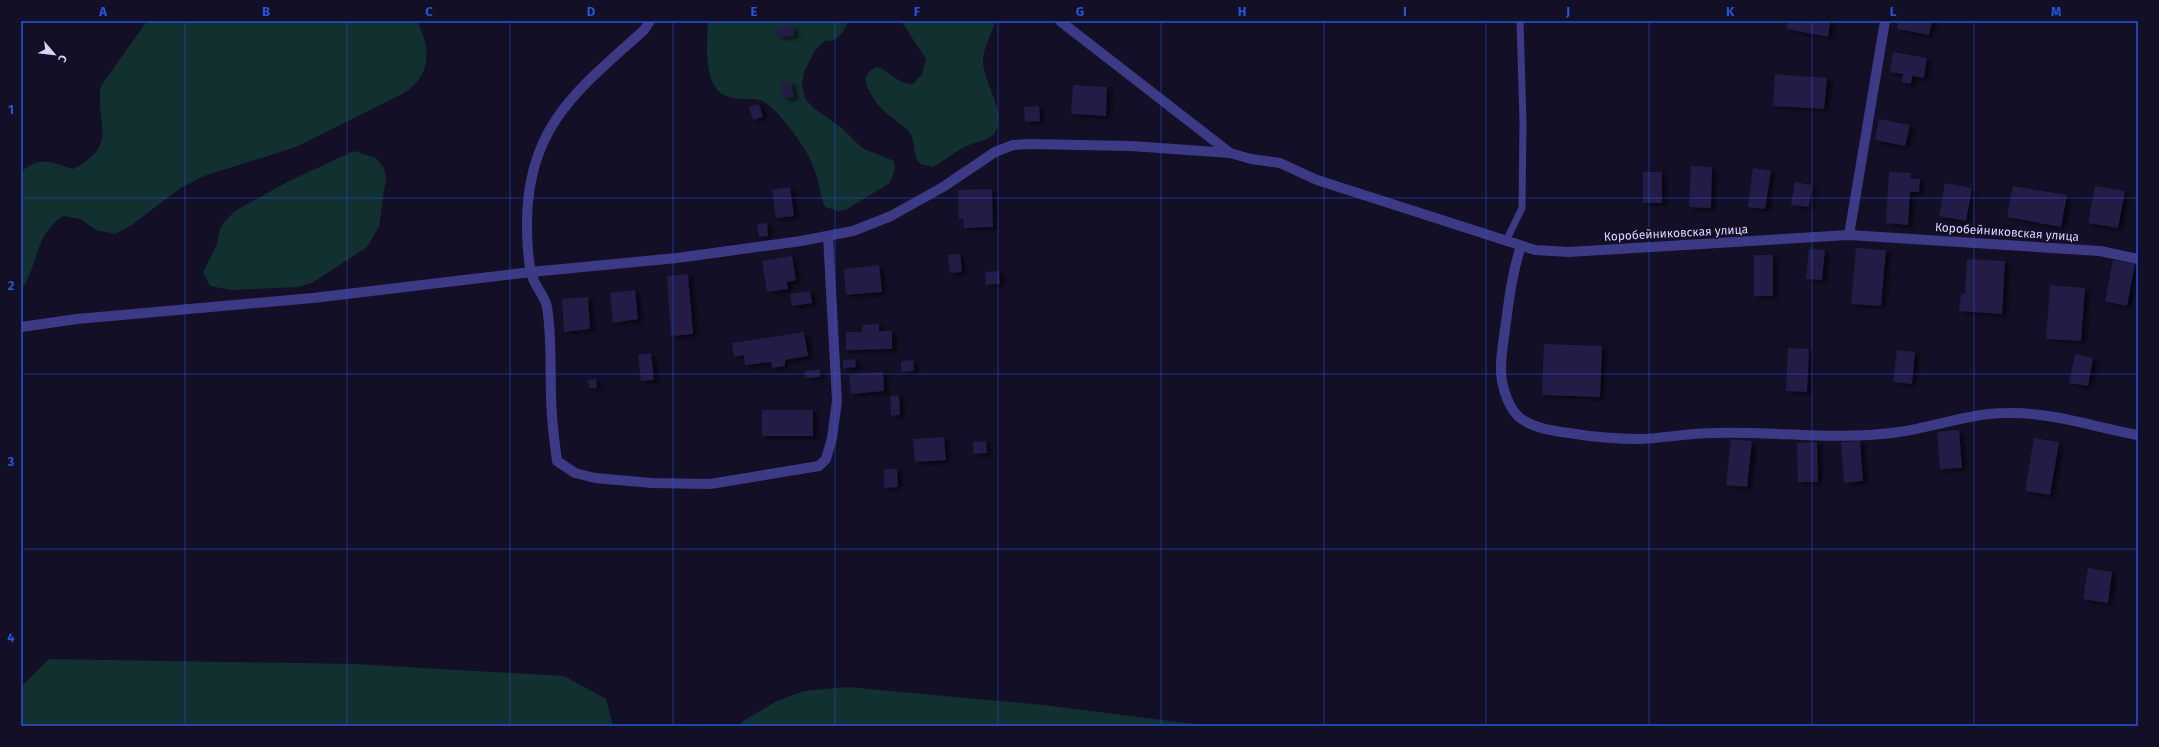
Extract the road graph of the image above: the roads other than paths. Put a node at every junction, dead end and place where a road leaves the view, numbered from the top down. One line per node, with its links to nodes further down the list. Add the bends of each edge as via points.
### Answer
1 (650, 21): 11 (street, via 644,30 575,94 560,112 538,152 532,171 528,205 527,244)
2 (1060, 21): 5 (street)
3 (1520, 21): 8 (lane, via 1522,208)
4 (1885, 21): 6 (street)
5 (1230, 153): 7 (street, via 1131,146 1013,146 985,157 943,187 891,216 853,231); 8 (street, Коробейниковская улица, via 1280,163 1317,180)
6 (1849, 234): 9 (street, Коробейниковская улица, via 1569,252 1535,250); 10 (street, Коробейниковская улица, via 2100,251)
7 (828, 236): 11 (street, via 677,258); 11 (street, via 837,401 826,459 819,466 710,484 652,483 595,478 575,473 557,461 552,416 550,334 546,305)
8 (1506, 241): 9 (street, Коробейниковская улица)
9 (1521, 246): 13 (street, via 1513,269 1501,361 1502,380 1506,396 1519,417 1533,425 1553,431 1610,438 1642,439 1714,432 1863,436 2006,413 2076,420)
10 (2138, 259)
11 (531, 272): 12 (street, via 313,298 101,317)
12 (21, 327)
13 (2138, 435)

